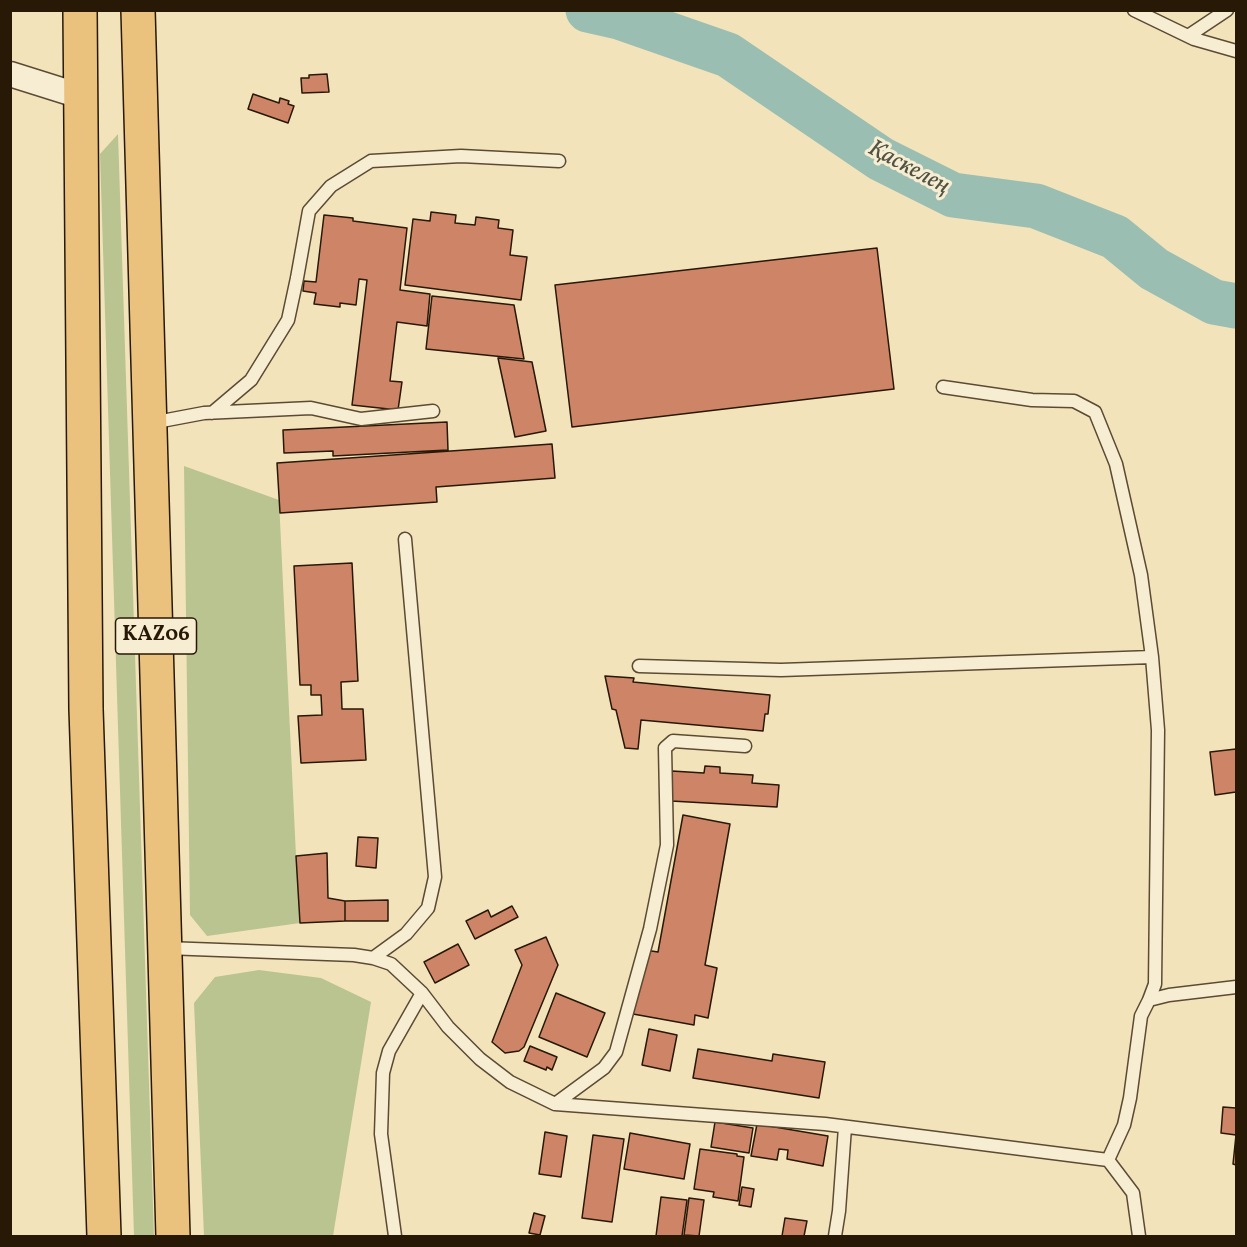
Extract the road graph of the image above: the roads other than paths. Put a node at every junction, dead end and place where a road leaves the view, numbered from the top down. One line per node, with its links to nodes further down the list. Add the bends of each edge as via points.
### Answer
1 (1134, 10): 5 (lane)
2 (1227, 10): 5 (lane)
3 (139, 23): 13 (highway, KАZ06)
4 (80, 26): 8 (highway, KАZ06)
5 (1188, 36): 6 (lane)
6 (1236, 51)
7 (10, 74): 8 (street)
8 (80, 96): 26 (highway, KАZ06, via 86,709)
9 (559, 161): 12 (lane, via 460,156 371,161 331,186 309,211 288,320 251,380)
10 (943, 387): 15 (lane, via 1032,400 1074,401 1095,412 1116,464 1141,575)
11 (433, 411): 12 (lane, via 361,419 311,408)
12 (212, 413): 13 (lane)
13 (150, 423): 18 (highway, KАZ06)
14 (405, 539): 19 (lane, via 435,877 428,908 406,934)
15 (1152, 657): 16 (lane, via 781,670); 22 (lane, via 1158,730 1155,984)
16 (639, 666)
17 (745, 746): 23 (lane, via 673,741 665,748 667,845 650,929 616,1052 604,1068)
18 (165, 948): 19 (lane); 29 (highway, KАZ06)
19 (373, 958): 21 (lane, via 391,963)
20 (1236, 987): 22 (lane)
21 (422, 993): 23 (lane, via 480,1059 510,1082); 30 (lane, via 389,1051 383,1073 381,1134)
22 (1149, 1000): 25 (lane, via 1141,1016 1124,1125)
23 (555, 1104): 24 (lane)
24 (845, 1127): 25 (lane); 31 (lane)
25 (1108, 1160): 32 (lane, via 1133,1193)
26 (102, 1191): 27 (highway); 28 (highway, KАZ06)
27 (99, 1236)
28 (104, 1236)
29 (173, 1236)
30 (395, 1236)
31 (836, 1236)
32 (1139, 1236)

